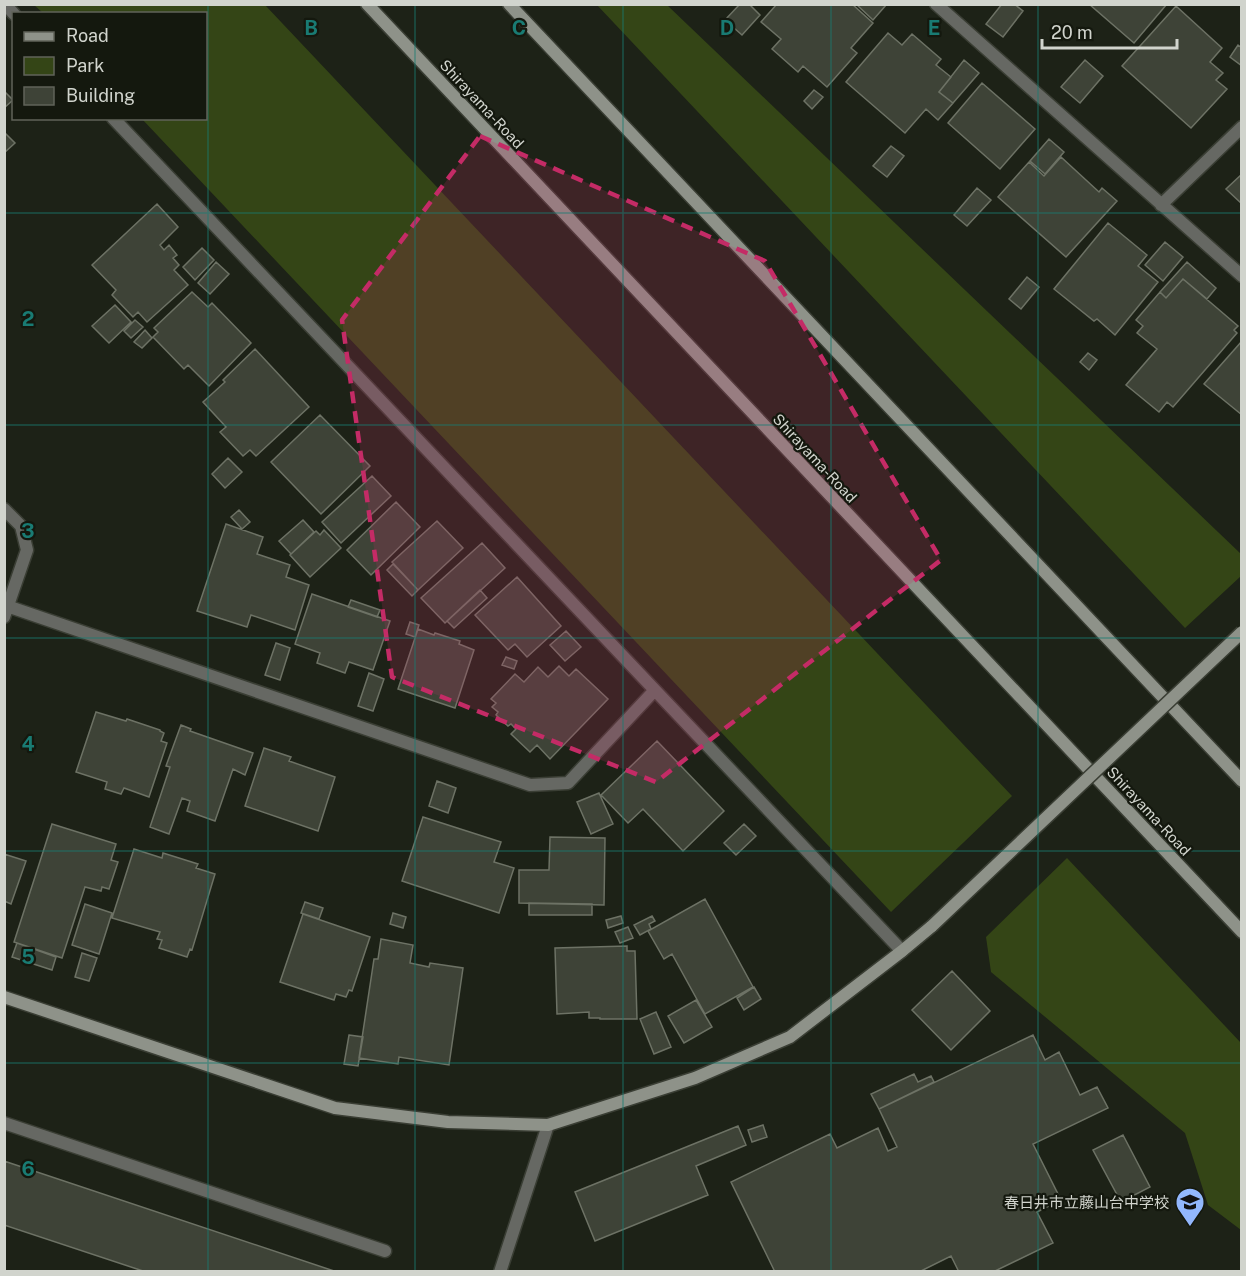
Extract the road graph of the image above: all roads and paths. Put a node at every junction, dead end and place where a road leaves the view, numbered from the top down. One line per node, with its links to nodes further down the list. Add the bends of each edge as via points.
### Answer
1 (367, 4): 13 (street, Shirayama-Road)
2 (508, 4): 12 (street)
3 (936, 4): 6 (street)
4 (115, 120): 11 (street)
5 (1242, 127): 6 (street)
6 (1161, 205): 7 (street)
7 (1242, 276)
8 (4, 509): 9 (street, via 21,525 27,550)
9 (6, 609): 11 (street, via 530,785 568,783)
10 (1242, 632): 14 (street, bridge)
11 (654, 691): 14 (street)
12 (1242, 781)
13 (1242, 932)
14 (902, 951): 17 (street, via 790,1037 695,1078)
15 (4, 997): 17 (street, via 335,1108 448,1122)
16 (4, 1123): 18 (street)
17 (548, 1125): 19 (street)
18 (385, 1251)
19 (500, 1272)

